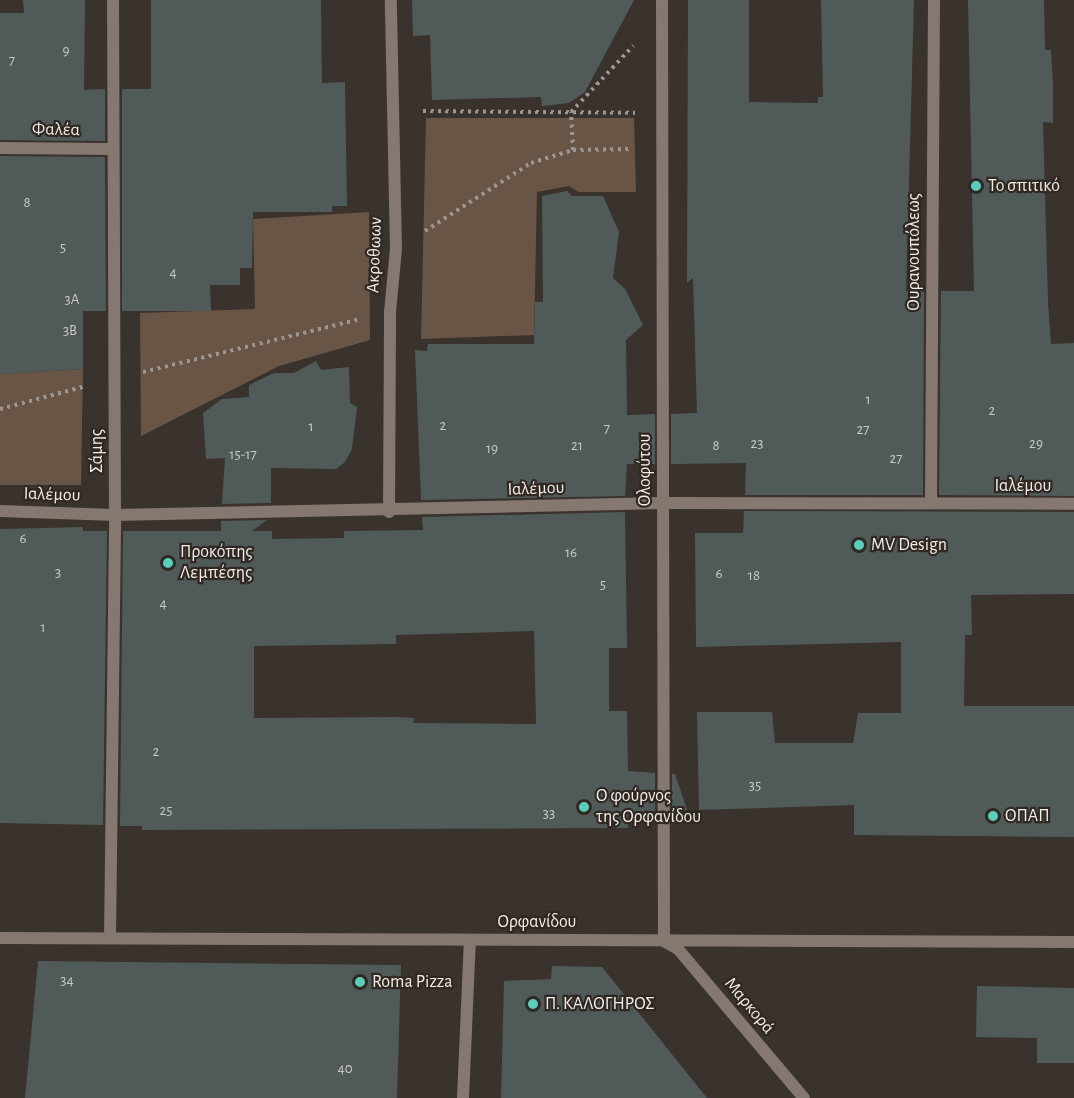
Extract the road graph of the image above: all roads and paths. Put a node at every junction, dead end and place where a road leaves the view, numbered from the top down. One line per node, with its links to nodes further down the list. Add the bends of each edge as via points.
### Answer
1 (113, 0): 11 (street, Σάμης)
2 (390, 0): 6 (street, Ακροθωων)
3 (662, 0): 5 (street, Ολοφύτου)
4 (934, 0): 18 (street, Ουρανουπόλεως)
5 (662, 14): 7 (path); 8 (street, Ολοφύτου)
6 (392, 111): 7 (path); 13 (street, Ακροθωων)
7 (572, 112): 8 (path); 12 (path)
8 (662, 113): 10 (street, Ολοφύτου)
9 (0, 148): 11 (street, Φαλέα)
10 (663, 148): 12 (path); 17 (street, Ολοφύτου)
11 (111, 149): 15 (street, Σάμης)
12 (573, 150): 13 (path, via 531,164)
13 (396, 249): 14 (street, Ακροθωων)
14 (390, 312): 15 (path); 21 (street, Ακροθωων)
15 (116, 378): 16 (path); 22 (street, Σάμης)
16 (0, 409)
17 (663, 503): 18 (street, Ιαλέμου); 21 (street, Ιαλέμου); 26 (street, Ολοφύτου)
18 (931, 504): 19 (street, Ιαλέμου)
19 (1074, 504)
20 (0, 511): 22 (street, Ιαλέμου)
21 (389, 512): 22 (street, Ιαλέμου)
22 (115, 515): 24 (street, Σάμης)
23 (0, 938): 24 (street, Ορφανίδου)
24 (110, 938): 25 (street, Ορφανίδου)
25 (470, 940): 26 (street, Ορφανίδου); 28 (street)
26 (664, 941): 27 (street, Ορφανίδου); 29 (street, Μαρκορά, via 678,949)
27 (1074, 942)
28 (463, 1098)
29 (804, 1098)

